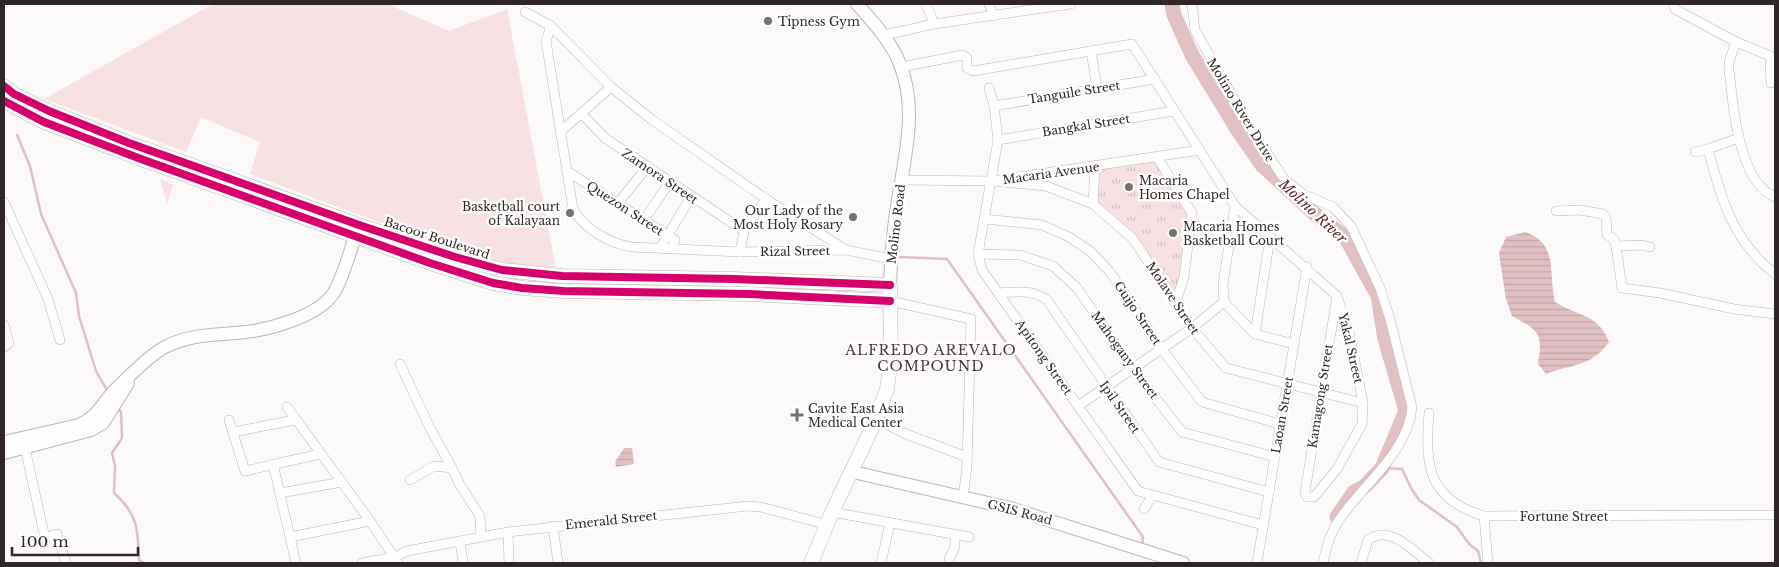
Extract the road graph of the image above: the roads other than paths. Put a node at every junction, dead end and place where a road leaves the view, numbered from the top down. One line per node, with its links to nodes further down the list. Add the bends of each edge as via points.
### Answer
1 (857, 4): 12 (main road, Molino Road)
2 (926, 4): 10 (street)
3 (989, 4): 9 (street)
4 (1071, 4): 7 (street)
5 (1192, 4): 137 (street, Molino River Drive, via 1195,30 1271,161 1285,180 1303,194 1333,207 1351,226 1380,288 1412,407 1411,419 1391,458 1339,520)
6 (1674, 4): 13 (street, via 1675,9)
7 (1050, 6): 9 (street)
8 (525, 12): 11 (street, Rizal Street)
9 (994, 16): 10 (street)
10 (934, 24): 12 (street)
11 (551, 26): 19 (street, Rizal Street); 26 (street, Rizal Street, via 546,41)
12 (884, 35): 16 (main road, Molino Road)
13 (1736, 42): 15 (street); 27 (street, via 1729,65)
14 (1091, 52): 16 (street, via 974,71 967,68 967,58 963,55); 17 (street, Yakal Street, via 1132,44); 21 (street)
15 (1772, 58): 18 (street)
16 (901, 67): 36 (main road, Molino Road, via 909,120)
17 (1155, 79): 21 (street, Tanguile Street); 24 (street, Yakal Street)
18 (1772, 83)
19 (611, 87): 25 (street); 41 (street, Rizal Street, via 651,119)
20 (989, 88): 23 (street)
21 (1097, 89): 23 (street, Tanguile Street)
22 (8, 96): 49 (main road, Bacoor Boulevard)
23 (994, 106): 28 (street)
24 (1174, 111): 28 (street, Bangkal Street); 30 (street, Yakal Street)
25 (582, 114): 26 (street); 33 (street, Zamora Street, via 605,138)
26 (560, 132): 35 (street, Rizal Street)
27 (1739, 138): 29 (street); 40 (street, via 1741,151 1752,173)
28 (998, 140): 37 (street)
29 (1708, 149): 31 (street); 63 (street, via 1739,237)
30 (1200, 150): 32 (street, Macaria Avenue); 45 (street, Yakal Street)
31 (1695, 152)
32 (1157, 157): 34 (street, Macaria Avenue); 69 (street, via 1192,213 1184,277)
33 (647, 167): 38 (street, Zamora Street); 43 (street)
34 (1095, 167): 37 (street, Macaria Avenue); 44 (street)
35 (567, 171): 43 (street, Quezon Street); 55 (street, Rizal Street, via 573,209 579,221 618,245)
36 (901, 180): 37 (street, Macaria Avenue); 60 (main road, Molino Road)
37 (992, 181): 44 (street, Molave Street, via 1046,186); 47 (street)
38 (669, 183): 39 (street, Zamora Street); 48 (street)
39 (691, 197): 50 (street, Zamora Street); 51 (street)
40 (1775, 197)
41 (766, 199): 50 (street); 57 (street, Rizal Street)
42 (4, 202): 75 (street, via 48,299)
43 (618, 203): 48 (street, Quezon Street)
44 (1093, 204): 69 (street, Molave Street, via 1133,239)
45 (1236, 206): 52 (street, Yakal Street); 70 (street, via 1223,284)
46 (1556, 210): 53 (street, via 1603,214 1607,235 1614,239)
47 (985, 219): 59 (street); 78 (street, Guijo Street, via 1042,225 1090,251 1110,272)
48 (644, 220): 51 (street, Quezon Street)
49 (357, 230): 62 (main road, Bacoor Boulevard); 65 (main road, Bacoor Boulevard, via 447,269); 85 (main road, via 335,291 325,302 282,325 259,331 197,336 165,347 133,374)
50 (744, 231): 58 (street)
51 (669, 236): 55 (street); 56 (street, Quezon Street, via 675,240)
52 (1270, 237): 61 (street, Yakal Street); 74 (street)
53 (1616, 246): 54 (street); 71 (street, via 1622,288)
54 (1650, 247)
55 (660, 248): 56 (street, Rizal Street)
56 (672, 248): 58 (street, Rizal Street)
57 (846, 250): 58 (street, Rizal Street); 60 (street)
58 (740, 252)
59 (978, 254): 66 (street, Apitong Street, via 982,270); 80 (street, Mahogany Street, via 1032,257 1063,272)
60 (890, 259): 64 (main road, Molino Road)
61 (1307, 266): 67 (street, Yakal Street); 76 (street, Laoan Street)
62 (523, 274): 64 (main road, Bacoor Boulevard); 65 (main road)
63 (1775, 274)
64 (890, 285): 68 (main road, Molino Road)
65 (522, 288): 68 (main road, Bacoor Boulevard, via 827,296)
66 (999, 293): 82 (street, Ipil Street, via 1036,293 1047,300); 86 (street, Apitong Street)
67 (1337, 296): 83 (street, Kamagong Street); 84 (street, Yakal Street, via 1350,336)
68 (890, 301): 89 (main road, Molino Road, via 891,358 887,390); 98 (street, via 971,319)
69 (1176, 302): 73 (street, Molave Street)
70 (1224, 302): 73 (street); 74 (street)
71 (1775, 314)
72 (4, 325): 77 (street)
73 (1192, 328): 78 (street); 81 (street, Molave Street, via 1226,368)
74 (1255, 334): 76 (street)
75 (60, 340)
76 (1294, 344): 81 (street, Laoan Street)
77 (6, 345)
78 (1161, 348): 80 (street); 92 (street, Guijo Street, via 1202,402)
79 (400, 364): 101 (street)
80 (1133, 369): 82 (street); 99 (street, Mahogany Street, via 1182,432)
81 (1287, 384): 83 (street, Molave Street); 92 (street, Laoan Street)
82 (1106, 387): 86 (street); 105 (street, Ipil Street, via 1159,462)
83 (1320, 392): 84 (street, Molave Street); 108 (street, Kamagong Street, via 1305,492)
84 (1363, 403): 108 (street, Yakal Street, via 1362,424 1337,468 1314,497)
85 (109, 406): 94 (main road, via 79,425); 95 (main road, via 103,423 91,430)
86 (1078, 406): 107 (street, Apitong Street, via 1134,487)
87 (287, 407): 91 (street)
88 (1429, 413): 112 (street, Fortune Street, via 1426,450 1434,484 1447,497)
89 (876, 419): 98 (street); 102 (main road, Molino Road)
90 (229, 420): 93 (street)
91 (295, 420): 93 (street); 97 (street)
92 (1280, 424): 99 (street, Laoan Street)
93 (234, 432): 100 (street, via 245,471)
94 (4, 442)
95 (25, 448): 96 (main road); 127 (street, via 45,538 57,534)
96 (4, 453)
97 (320, 454): 100 (street); 104 (street)
98 (967, 457): 109 (street)
99 (1275, 457): 105 (street, Laoan Street)
100 (273, 464): 106 (street)
101 (452, 468): 103 (street, via 434,466); 121 (street, via 480,516)
102 (853, 472): 109 (main road, GSIS Road); 113 (main road, Molino Road)
103 (410, 480)
104 (342, 482): 106 (street); 114 (street)
105 (1269, 492): 116 (street, Laoan Street)
106 (280, 493): 120 (street)
107 (1152, 496): 110 (street); 116 (street, Apitong Street)
108 (1307, 497)
109 (963, 498): 126 (main road, GSIS Road, via 1010,508)
110 (1144, 509)
111 (1775, 515): 112 (street, Fortune Street)
112 (1484, 516): 140 (street)
113 (830, 518): 115 (street, Emerald Street); 117 (street, Emerald Street, via 748,506); 133 (main road, Molino Road)
114 (370, 521): 120 (street); 125 (street)
115 (890, 523): 119 (street, Emerald Street); 134 (street)
116 (1263, 525): 136 (street, Laoan Street)
117 (553, 526): 118 (street, Emerald Street); 132 (street)
118 (508, 532): 121 (street, Emerald Street); 131 (street)
119 (955, 535): 122 (street, Emerald Street); 124 (street, via 955,547)
120 (290, 537): 128 (street)
121 (481, 537): 123 (street, Emerald Street)
122 (969, 537)
123 (460, 540): 125 (street, Emerald Street, via 407,551); 130 (street)
124 (949, 559)
125 (396, 560): 129 (street, Emerald Street)
126 (1161, 560): 135 (main road, GSIS Road)
127 (66, 563)
128 (296, 563)
129 (362, 563)
130 (462, 563)
131 (509, 563)
132 (558, 563)
133 (811, 563)
134 (881, 563)
135 (1184, 563)
136 (1257, 563)
137 (1323, 563)
138 (1361, 563): 139 (street, via 1365,547 1374,536 1390,535)
139 (1429, 563)
140 (1488, 563)

